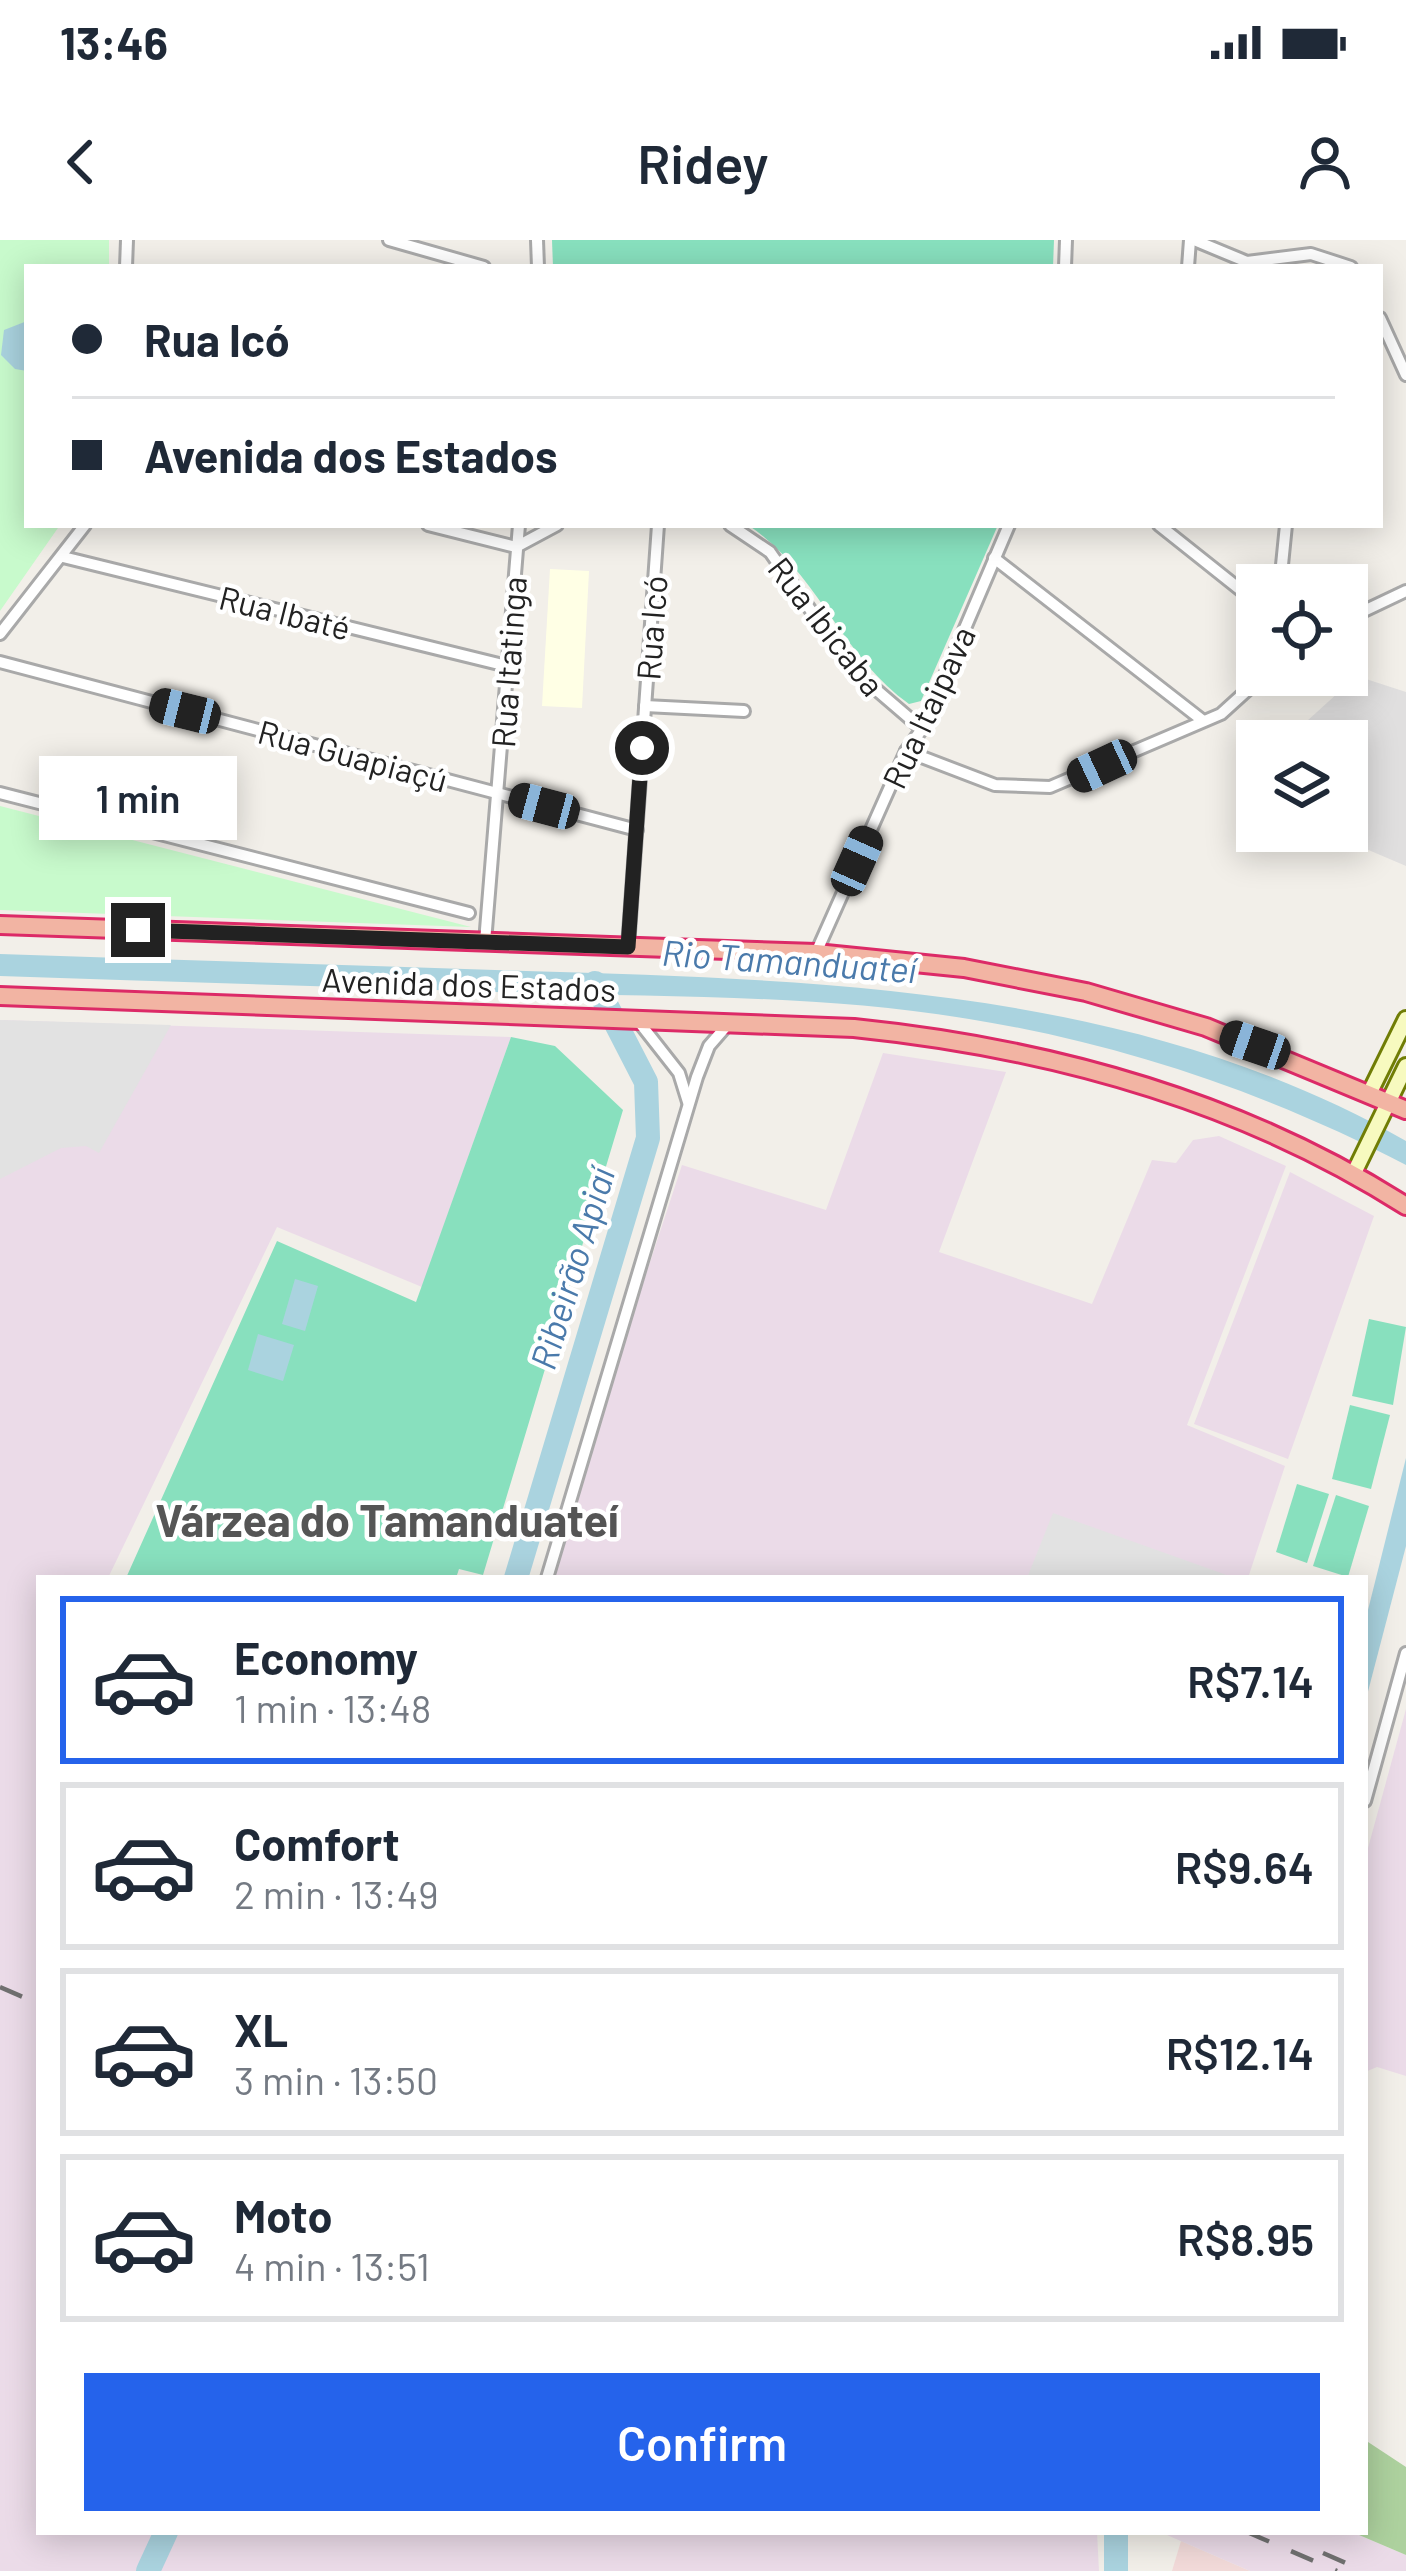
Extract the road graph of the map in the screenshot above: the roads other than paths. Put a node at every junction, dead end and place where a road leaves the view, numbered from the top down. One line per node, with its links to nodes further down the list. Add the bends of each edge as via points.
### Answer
1 (389, 240): 4 (street)
2 (1192, 240): 3 (street, via 1247,262)
3 (1311, 260)
4 (473, 264)
5 (1383, 324): 6 (street)
6 (1406, 375)
7 (83, 528): 17 (street)
8 (440, 528): 16 (street)
9 (519, 528): 16 (street, Rua Itatinga)
10 (551, 528): 16 (street)
11 (658, 528): 27 (street, Rua Icó)
12 (734, 528): 30 (street, Rua Ibicaba, via 770,552 851,668)
13 (1008, 528): 18 (street, Rua Itaipava)
14 (1166, 528): 20 (street)
15 (1286, 528): 19 (street)
16 (516, 547): 25 (street, Rua Itatinga)
17 (63, 557): 23 (street); 25 (street, Rua Ibaté)
18 (994, 558): 29 (street); 30 (street, Rua Itaipava)
19 (1282, 564)
20 (1236, 586)
21 (1406, 591): 22 (street)
22 (1368, 609)
23 (0, 634)
24 (0, 662): 33 (street, Rua Guapiaçú)
25 (507, 666): 33 (street, Rua Itatinga)
26 (1245, 696): 29 (street)
27 (645, 706): 28 (street); 34 (street, Rua Icó)
28 (744, 711)
29 (1202, 720): 31 (street, via 1050,787 994,785)
30 (922, 729): 31 (street, Rua Itaipava)
31 (906, 752): 39 (street, Rua Itaipava)
32 (0, 793): 35 (street)
33 (498, 793): 34 (street, Rua Guapiaçú); 37 (street, Rua Itatinga)
34 (637, 830): 38 (street, Rua Icó)
35 (469, 913)
36 (0, 926): 37 (highway, Avenida dos Estados)
37 (485, 942): 38 (highway, Avenida dos Estados)
38 (628, 947): 39 (highway, Avenida dos Estados)
39 (816, 953): 45 (highway, Avenida dos Estados, via 964,968 1086,992 1207,1027)
40 (0, 996): 42 (highway, Avenida dos Estados)
41 (1406, 1018): 45 (main road)
42 (630, 1019): 43 (highway, Avenida dos Estados); 46 (street, via 679,1073)
43 (729, 1023): 46 (street, via 706,1053); 48 (highway, Avenida dos Estados, via 854,1028 1022,1052 1186,1100)
44 (1406, 1066): 47 (main road)
45 (1370, 1092): 47 (highway, Avenida dos Estados)
46 (688, 1105): 50 (street)
47 (1392, 1110): 48 (main road)
48 (1353, 1174): 49 (highway, Avenida dos Estados)
49 (1406, 1206)
50 (548, 1575)
51 (1406, 1653): 52 (street)
52 (1368, 1790)

